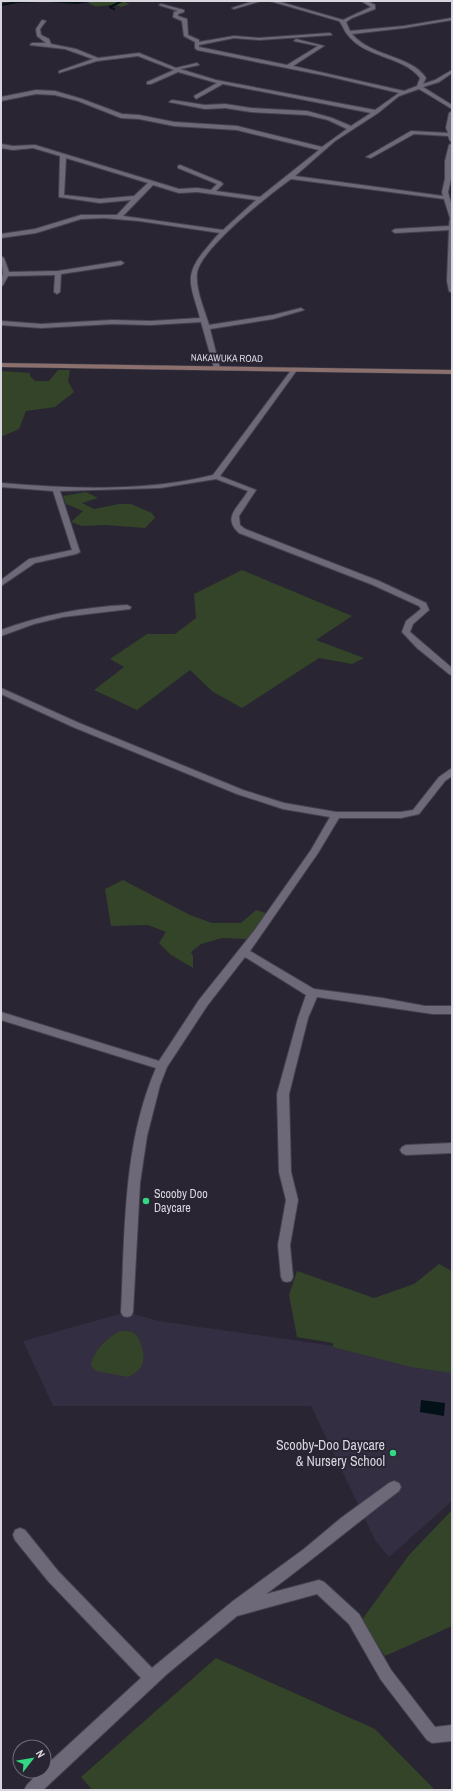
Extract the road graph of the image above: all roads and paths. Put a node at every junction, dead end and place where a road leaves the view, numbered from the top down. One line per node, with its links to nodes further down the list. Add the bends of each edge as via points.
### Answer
1 (259, 1): 5 (street)
2 (272, 1): 8 (street)
3 (363, 1): 8 (street, via 373,8)
4 (161, 5): 14 (street, via 182,11 176,13 175,17 185,20 186,36 197,41)
5 (234, 8)
6 (452, 19): 9 (street)
7 (44, 21): 13 (street, via 38,29 40,36)
8 (343, 22): 9 (street)
9 (348, 33): 23 (street, via 369,49 402,63 421,75 423,78)
10 (330, 34): 11 (street)
11 (288, 37): 14 (street, via 234,37); 17 (street, via 322,46 289,66)
12 (32, 44): 13 (street)
13 (50, 44): 15 (street)
14 (197, 44): 17 (street, via 197,48 203,50)
15 (98, 60): 18 (street, via 139,54); 20 (street)
16 (197, 64): 18 (street)
17 (291, 67): 24 (street)
18 (176, 70): 21 (street); 22 (street)
19 (452, 71): 23 (street, via 437,81)
20 (61, 72)
21 (149, 83)
22 (221, 83): 25 (street); 29 (street)
23 (420, 87): 24 (street); 28 (street)
24 (402, 92): 29 (street)
25 (196, 97)
26 (1, 99): 36 (street, via 36,92 55,93 121,116 174,124 237,128)
27 (172, 102): 31 (street, via 205,107 225,106 307,113)
28 (452, 107)
29 (376, 112): 31 (street)
30 (452, 113): 32 (street)
31 (350, 128): 36 (street)
32 (450, 135): 33 (street); 38 (street, via 413,132)
33 (452, 142)
34 (1, 146): 37 (street, via 13,148 32,145)
35 (452, 146): 41 (street, via 448,165)
36 (323, 149): 40 (street)
37 (63, 156): 42 (street); 44 (street, via 61,196 100,201)
38 (369, 157)
39 (180, 167): 43 (street, via 219,183)
40 (291, 177): 45 (street); 46 (street)
41 (451, 178): 45 (street, via 445,192)
42 (152, 182): 43 (street, via 179,191); 44 (street)
43 (212, 192): 46 (street)
44 (136, 198): 47 (street)
45 (446, 198): 48 (street)
46 (261, 199): 51 (street)
47 (119, 217): 51 (street); 52 (street, via 81,217 36,231)
48 (452, 218): 49 (street)
49 (451, 228): 50 (street); 53 (street)
50 (395, 231)
51 (224, 232): 62 (street, via 195,267 194,283)
52 (1, 236)
53 (452, 243): 59 (street)
54 (1, 258): 56 (street)
55 (121, 264): 57 (street)
56 (4, 273): 57 (street); 58 (street)
57 (58, 273): 60 (street)
58 (1, 284)
59 (452, 291)
60 (57, 292)
61 (301, 310): 64 (street)
62 (205, 320): 63 (street, via 40,326); 64 (street)
63 (1, 323)
64 (205, 328): 66 (street)
65 (1, 365): 66 (main road, NAKAWUKA ROAD)
66 (217, 368): 67 (main road, NAKAWUKA ROAD)
67 (294, 370): 68 (main road, NAKAWUKA ROAD); 69 (street)
68 (452, 372)
69 (216, 477): 71 (street, via 167,487); 75 (street, via 252,490 234,522 242,531 376,583 423,605 426,610 409,624 406,632)
70 (1, 484): 71 (street)
71 (56, 489): 72 (street, via 76,552 38,559)
72 (1, 584)
73 (127, 607): 74 (street, via 53,617)
74 (1, 633)
75 (452, 672)
76 (1, 691): 78 (street, via 76,725 240,792 283,806)
77 (452, 771): 78 (street, via 442,779 416,812 401,815)
78 (336, 815): 79 (street, via 315,851 258,934)
79 (243, 951): 80 (street); 83 (street, via 203,1003)
80 (312, 993): 81 (street, via 411,1009); 86 (street, via 283,1094 285,1172 292,1200 284,1245)
81 (452, 1010)
82 (1, 1016): 83 (street)
83 (162, 1066): 87 (street, via 154,1085 141,1136 134,1183)
84 (452, 1148): 85 (street)
85 (406, 1150)
86 (287, 1277)
87 (127, 1312)
88 (394, 1487): 90 (street)
89 (20, 1535): 91 (street, via 53,1576)
90 (233, 1610): 91 (street); 92 (street, via 319,1586 354,1619 386,1675 432,1735)
91 (152, 1678): 93 (street)
92 (452, 1733)
93 (32, 1790)

